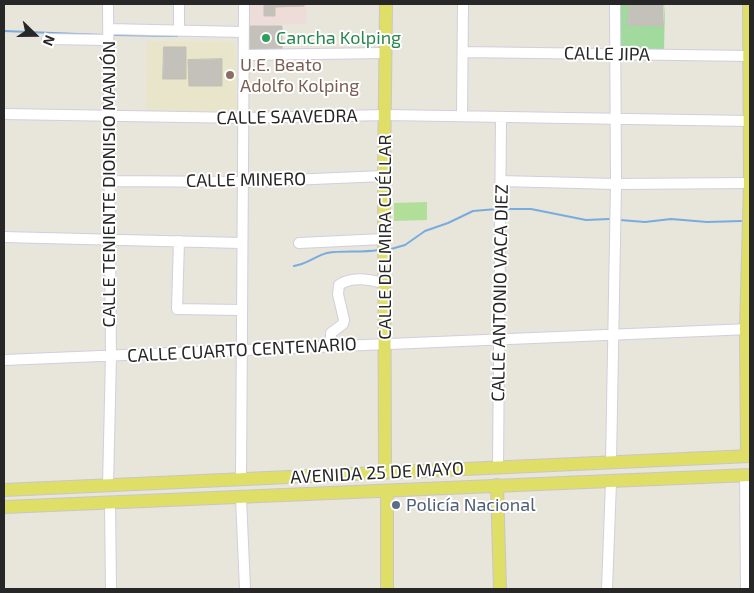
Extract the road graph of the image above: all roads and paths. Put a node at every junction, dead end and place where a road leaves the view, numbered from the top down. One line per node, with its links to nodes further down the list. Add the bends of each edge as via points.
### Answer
1 (108, 4): 8 (street, CALLE TENIENTE DIONISIO MANJÓN)
2 (179, 4): 9 (street)
3 (244, 4): 10 (street)
4 (386, 4): 14 (main road, CALLE DELMIRA CUÉLLAR)
5 (463, 4): 13 (street)
6 (615, 4): 16 (street)
7 (749, 4): 17 (main road)
8 (108, 28): 9 (street); 12 (street, CALLE TENIENTE DIONISIO MANJÓN)
9 (179, 30): 10 (street)
10 (243, 32): 15 (street)
11 (47, 39): 12 (street)
12 (108, 40): 19 (street, CALLE TENIENTE DIONISIO MANJÓN)
13 (463, 52): 16 (street, CALLE JIPA); 21 (street)
14 (385, 53): 15 (street); 20 (main road, CALLE DELMIRA CUÉLLAR)
15 (244, 55): 22 (street)
16 (615, 55): 17 (street, CALLE JIPA); 24 (street)
17 (749, 56): 25 (main road)
18 (4, 114): 19 (street, CALLE SAAVEDRA)
19 (108, 116): 22 (street, CALLE SAAVEDRA); 27 (street, CALLE TENIENTE DIONISIO MANJÓN)
20 (386, 116): 21 (street, CALLE SAAVEDRA); 22 (street, CALLE SAAVEDRA); 26 (main road, CALLE DELMIRA CUÉLLAR)
21 (462, 116): 23 (street, CALLE SAAVEDRA)
22 (244, 118): 29 (street)
23 (501, 118): 24 (street, CALLE SAAVEDRA); 28 (street, CALLE ANTONIO VACA DIEZ)
24 (615, 120): 25 (street, CALLE SAAVEDRA); 31 (street)
25 (750, 121): 30 (main road)
26 (384, 176): 29 (street, CALLE MINERO); 33 (main road, CALLE DELMIRA CUÉLLAR)
27 (109, 181): 29 (street, CALLE MINERO); 34 (street, CALLE TENIENTE DIONISIO MANJÓN)
28 (501, 181): 31 (street); 42 (street, CALLE ANTONIO VACA DIEZ)
29 (242, 182): 36 (street)
30 (750, 182): 31 (street); 40 (main road)
31 (616, 184): 41 (street)
32 (4, 237): 34 (street)
33 (384, 239): 37 (street); 38 (main road, CALLE DELMIRA CUÉLLAR)
34 (109, 241): 35 (street); 46 (street, CALLE TENIENTE DIONISIO MANJÓN)
35 (179, 241): 36 (street); 39 (street, via 177,309)
36 (241, 243): 39 (street)
37 (299, 243)
38 (384, 284): 43 (main road, CALLE DELMIRA CUÉLLAR); 44 (street, via 365,279 344,282 339,286 344,320 331,333)
39 (241, 310): 45 (street)
40 (748, 329): 41 (street, CALLE CUARTO CENTENARIO); 48 (main road)
41 (612, 335): 42 (street, CALLE CUARTO CENTENARIO); 49 (street)
42 (501, 341): 43 (street, CALLE CUARTO CENTENARIO); 52 (street, CALLE ANTONIO VACA DIEZ)
43 (384, 344): 44 (street, CALLE CUARTO CENTENARIO); 53 (main road, CALLE DELMIRA CUÉLLAR)
44 (331, 346): 45 (street, CALLE CUARTO CENTENARIO)
45 (240, 349): 46 (street, CALLE CUARTO CENTENARIO); 57 (street)
46 (111, 356): 47 (street, CALLE CUARTO CENTENARIO); 61 (street, CALLE TENIENTE DIONISIO MANJÓN)
47 (4, 360)
48 (749, 456): 49 (main road, AVENIDA 25 DE MAYO)
49 (611, 463): 51 (main road, AVENIDA 25 DE MAYO)
50 (549, 465): 51 (main road, AVENIDA 25 DE MAYO); 52 (main road, AVENIDA 25 DE MAYO); 60 (main road, via 554,476)
51 (571, 465): 59 (main road, via 566,477)
52 (498, 467): 53 (main road, AVENIDA 25 DE MAYO)
53 (385, 471): 54 (main road, AVENIDA 25 DE MAYO)
54 (338, 474): 56 (main road, AVENIDA 25 DE MAYO); 67 (main road, via 325,485)
55 (748, 475): 58 (main road, AVENIDA 25 DE MAYO); 78 (street)
56 (300, 476): 57 (main road, AVENIDA 25 DE MAYO); 68 (main road, via 307,482 303,488)
57 (241, 480): 61 (main road, AVENIDA 25 DE MAYO)
58 (611, 482): 59 (main road, AVENIDA 25 DE MAYO); 77 (street)
59 (572, 483): 60 (main road, AVENIDA 25 DE MAYO)
60 (546, 484): 62 (main road, AVENIDA 25 DE MAYO)
61 (108, 485): 63 (main road, AVENIDA 25 DE MAYO)
62 (497, 485): 66 (main road, AVENIDA 25 DE MAYO); 76 (main road)
63 (90, 486): 64 (main road, AVENIDA 25 DE MAYO); 71 (main road, via 87,490 64,491 59,497)
64 (47, 488): 65 (main road, AVENIDA 25 DE MAYO); 72 (main road, via 41,500)
65 (4, 490)
66 (387, 491): 67 (main road, AVENIDA 25 DE MAYO); 75 (main road)
67 (332, 493): 68 (main road, AVENIDA 25 DE MAYO)
68 (271, 494): 69 (main road, AVENIDA 25 DE MAYO)
69 (241, 498): 70 (main road, AVENIDA 25 DE MAYO); 74 (street)
70 (110, 502): 71 (main road, AVENIDA 25 DE MAYO); 73 (street)
71 (62, 504): 72 (main road, AVENIDA 25 DE MAYO)
72 (8, 507)
73 (111, 589)
74 (245, 589)
75 (387, 589)
76 (500, 589)
77 (607, 589)
78 (746, 589)

